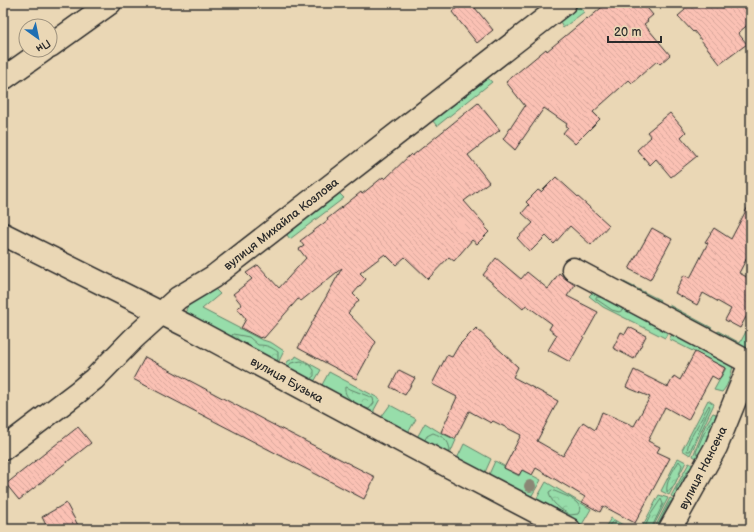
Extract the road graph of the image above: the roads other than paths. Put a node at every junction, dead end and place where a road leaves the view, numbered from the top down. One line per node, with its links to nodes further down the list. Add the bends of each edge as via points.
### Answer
1 (110, 3): 3 (street)
2 (565, 3): 8 (street, вулиця Михайла Козлова, via 213,278 178,298)
3 (58, 40)
4 (33, 58): 5 (street)
5 (3, 79)
6 (3, 234): 8 (street, вулиця Бузька)
7 (573, 269): 9 (street)
8 (162, 313): 10 (street, вулиця Михайла Козлова, via 94,379); 11 (street, вулиця Бузька)
9 (750, 362): 12 (street, вулиця Нансена, via 716,447)
10 (3, 449)
11 (569, 529)
12 (670, 529)

